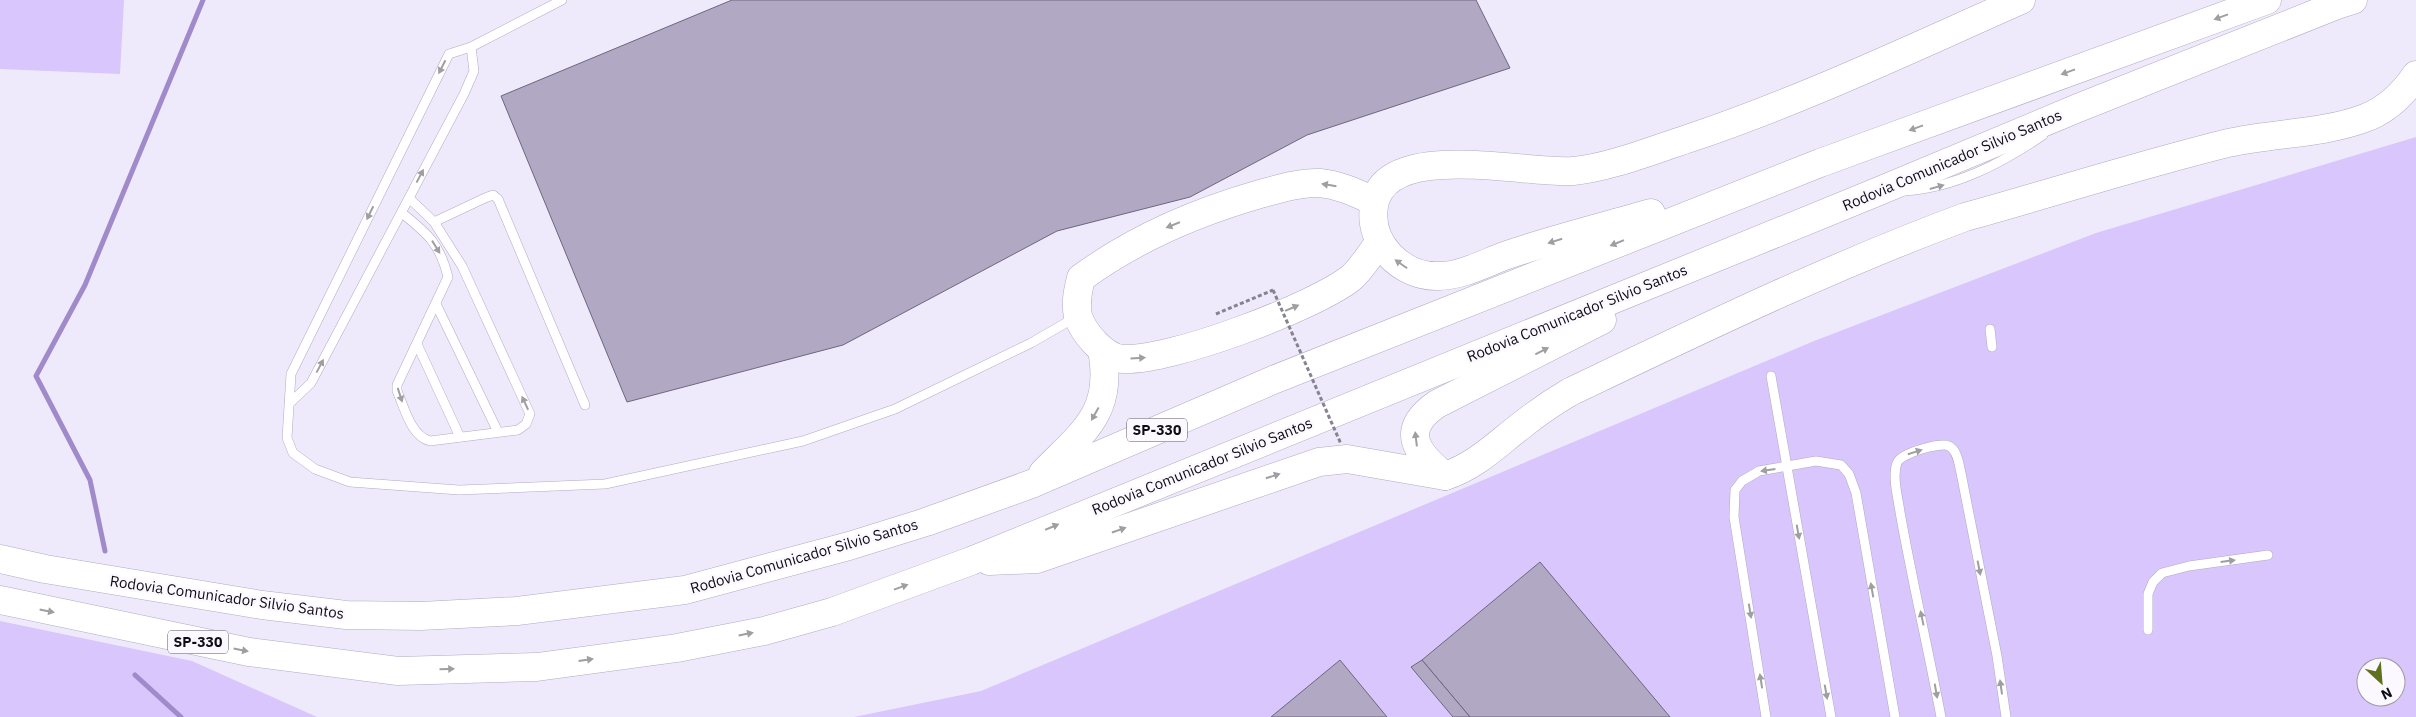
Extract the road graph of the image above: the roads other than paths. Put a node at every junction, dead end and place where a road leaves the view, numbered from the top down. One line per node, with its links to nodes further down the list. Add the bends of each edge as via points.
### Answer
1 (562, 0): 5 (lane)
2 (2021, 0): 9 (highway, via 1762,114 1631,158 1572,171 1454,164 1413,169 1396,176 1381,188)
3 (2267, 0): 7 (highway, Rodovia Comunicador Silvio Santos / SP-330, one-way to 7)
4 (2353, 0): 13 (highway, Rodovia Comunicador Silvio Santos / SP-330, one-way to 4, via 2078,108)
5 (471, 47): 8 (lane, one-way to 5, via 474,71); 21 (lane, one-way to 21, via 449,54 435,80 291,374 288,387)
6 (2416, 74): 26 (highway, via 2405,91 2387,107 2365,118 2229,143 1965,217 1927,232 1736,313 1570,392 1544,408 1469,467)
7 (1820, 163): 12 (highway, one-way to 12, via 1509,255 1459,273 1438,276 1414,272 1396,261); 27 (highway, Rodovia Comunicador Silvio Santos / SP-330, one-way to 27, via 1273,380)
8 (409, 198): 10 (lane); 11 (lane)
9 (1374, 201): 12 (highway, via 1374,222); 15 (highway, one-way to 15, via 1346,188 1318,183 1279,189 1230,203 1162,230 1109,257 1081,278 1076,295)
10 (402, 214): 14 (lane, one-way to 14, via 428,234 444,259 448,277); 21 (lane, one-way to 10, via 312,383)
11 (434, 222): 22 (lane, via 484,198 493,195 498,199); 23 (lane, one-way to 11, via 518,430 526,424 530,414 462,266)
12 (1379, 242): 19 (highway, one-way to 12, via 1121,359 1148,357 1226,336 1332,289 1351,277)
13 (1682, 271): 26 (highway, one-way to 13, via 1426,461 1416,445 1414,434 1424,413 1598,323); 30 (highway, Rodovia Comunicador Silvio Santos / SP-330, one-way to 13)
14 (436, 304): 17 (lane); 23 (lane)
15 (1078, 316): 19 (highway); 21 (lane, via 1031,344 895,409 803,441 605,484 459,490 350,482 314,469 293,453 287,438)
16 (1990, 329): 18 (lane)
17 (417, 344): 24 (lane); 24 (lane, one-way to 24, via 397,391 415,431 430,442)
18 (1992, 347)
19 (1102, 350): 27 (highway, one-way to 27, via 1106,385 1094,418)
20 (1771, 376): 25 (lane)
21 (290, 403)
22 (585, 405)
23 (498, 432): 24 (lane)
24 (460, 438)
25 (1786, 467): 33 (lane, via 1759,471 1742,481 1735,490 1734,498 1734,517); 34 (lane, one-way to 34); 35 (lane, one-way to 25, via 1856,492 1850,474 1841,465 1816,461)
26 (1445, 476): 30 (highway, one-way to 26, via 1038,559 1319,462 1347,459)
27 (1034, 483): 29 (highway, Rodovia Comunicador Silvio Santos / SP-330, via 849,546 686,590 517,611 421,616 346,615 85,576)
28 (2268, 555): 32 (lane, one-way to 28, via 2148,594 2162,573)
29 (0, 559)
30 (971, 561): 31 (highway, Rodovia Comunicador Silvio Santos / SP-330, one-way to 30, via 249,652 398,671 537,667 677,648 764,631 832,612)
31 (0, 600)
32 (2148, 630)
33 (1766, 717)
34 (1831, 717)
35 (1895, 717)
36 (1941, 717): 37 (lane, one-way to 36, via 1961,473 1955,452 1942,445 1910,452 1896,464 1904,533)
37 (2006, 717)

